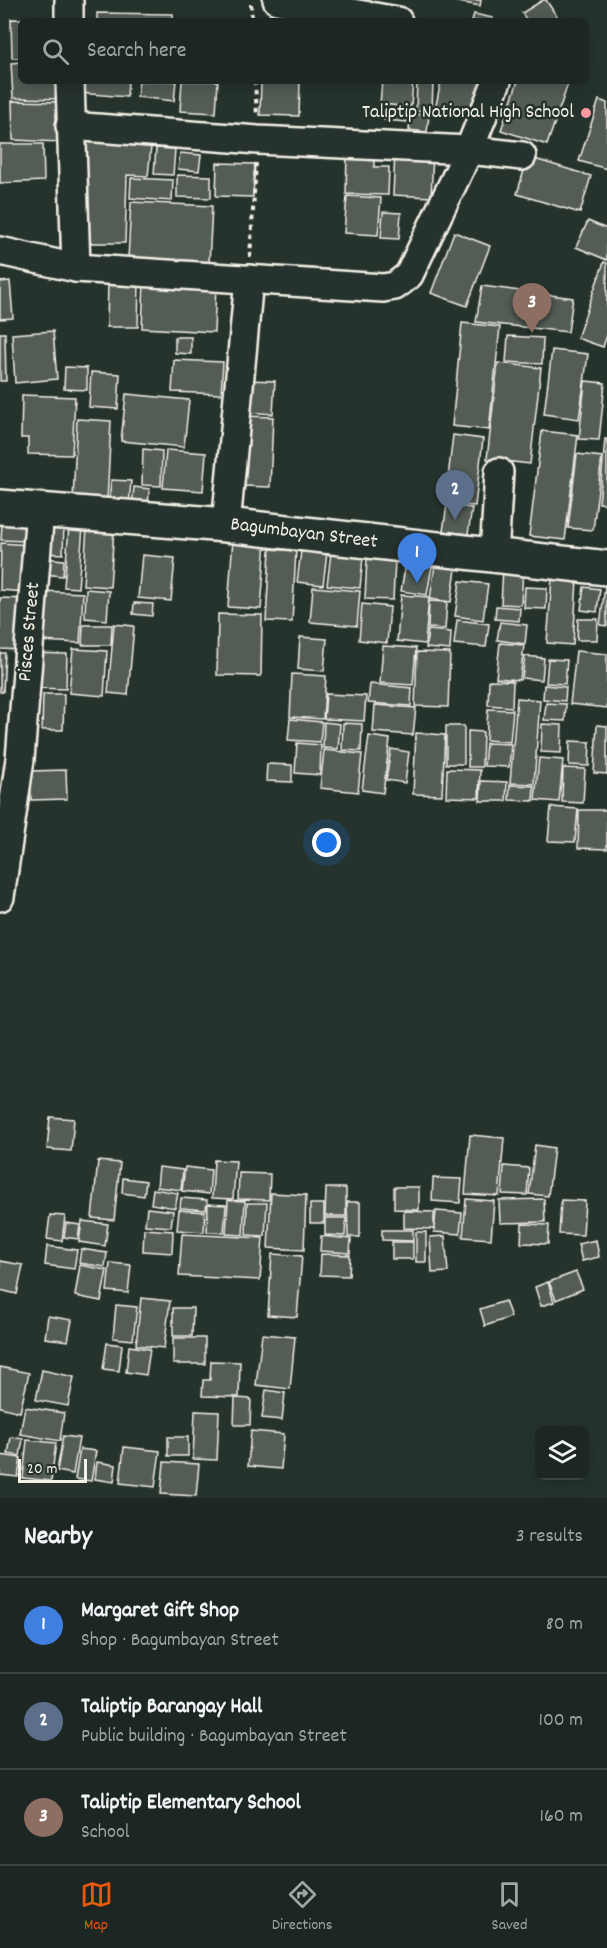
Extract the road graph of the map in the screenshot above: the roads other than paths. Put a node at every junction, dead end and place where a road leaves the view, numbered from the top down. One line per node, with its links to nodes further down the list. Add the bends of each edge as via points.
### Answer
1 (69, 0): 3 (street)
2 (278, 0): 4 (street)
3 (69, 18)
4 (388, 18)
5 (70, 84): 7 (street)
6 (496, 84): 8 (street)
7 (70, 126): 8 (street); 11 (street)
8 (469, 150): 9 (street); 12 (street, via 409,275 395,286)
9 (522, 156)
10 (0, 251): 11 (street)
11 (76, 268): 12 (street)
12 (249, 279): 16 (street)
13 (499, 472): 17 (street)
14 (0, 507): 15 (main road, Bagumbayan Street)
15 (40, 510): 16 (main road, Bagumbayan Street); 19 (street, Pisces Street, via 20,759)
16 (226, 525): 17 (main road, Bagumbayan Street)
17 (494, 556): 18 (main road, Bagumbayan Street)
18 (607, 568)
19 (0, 897)

